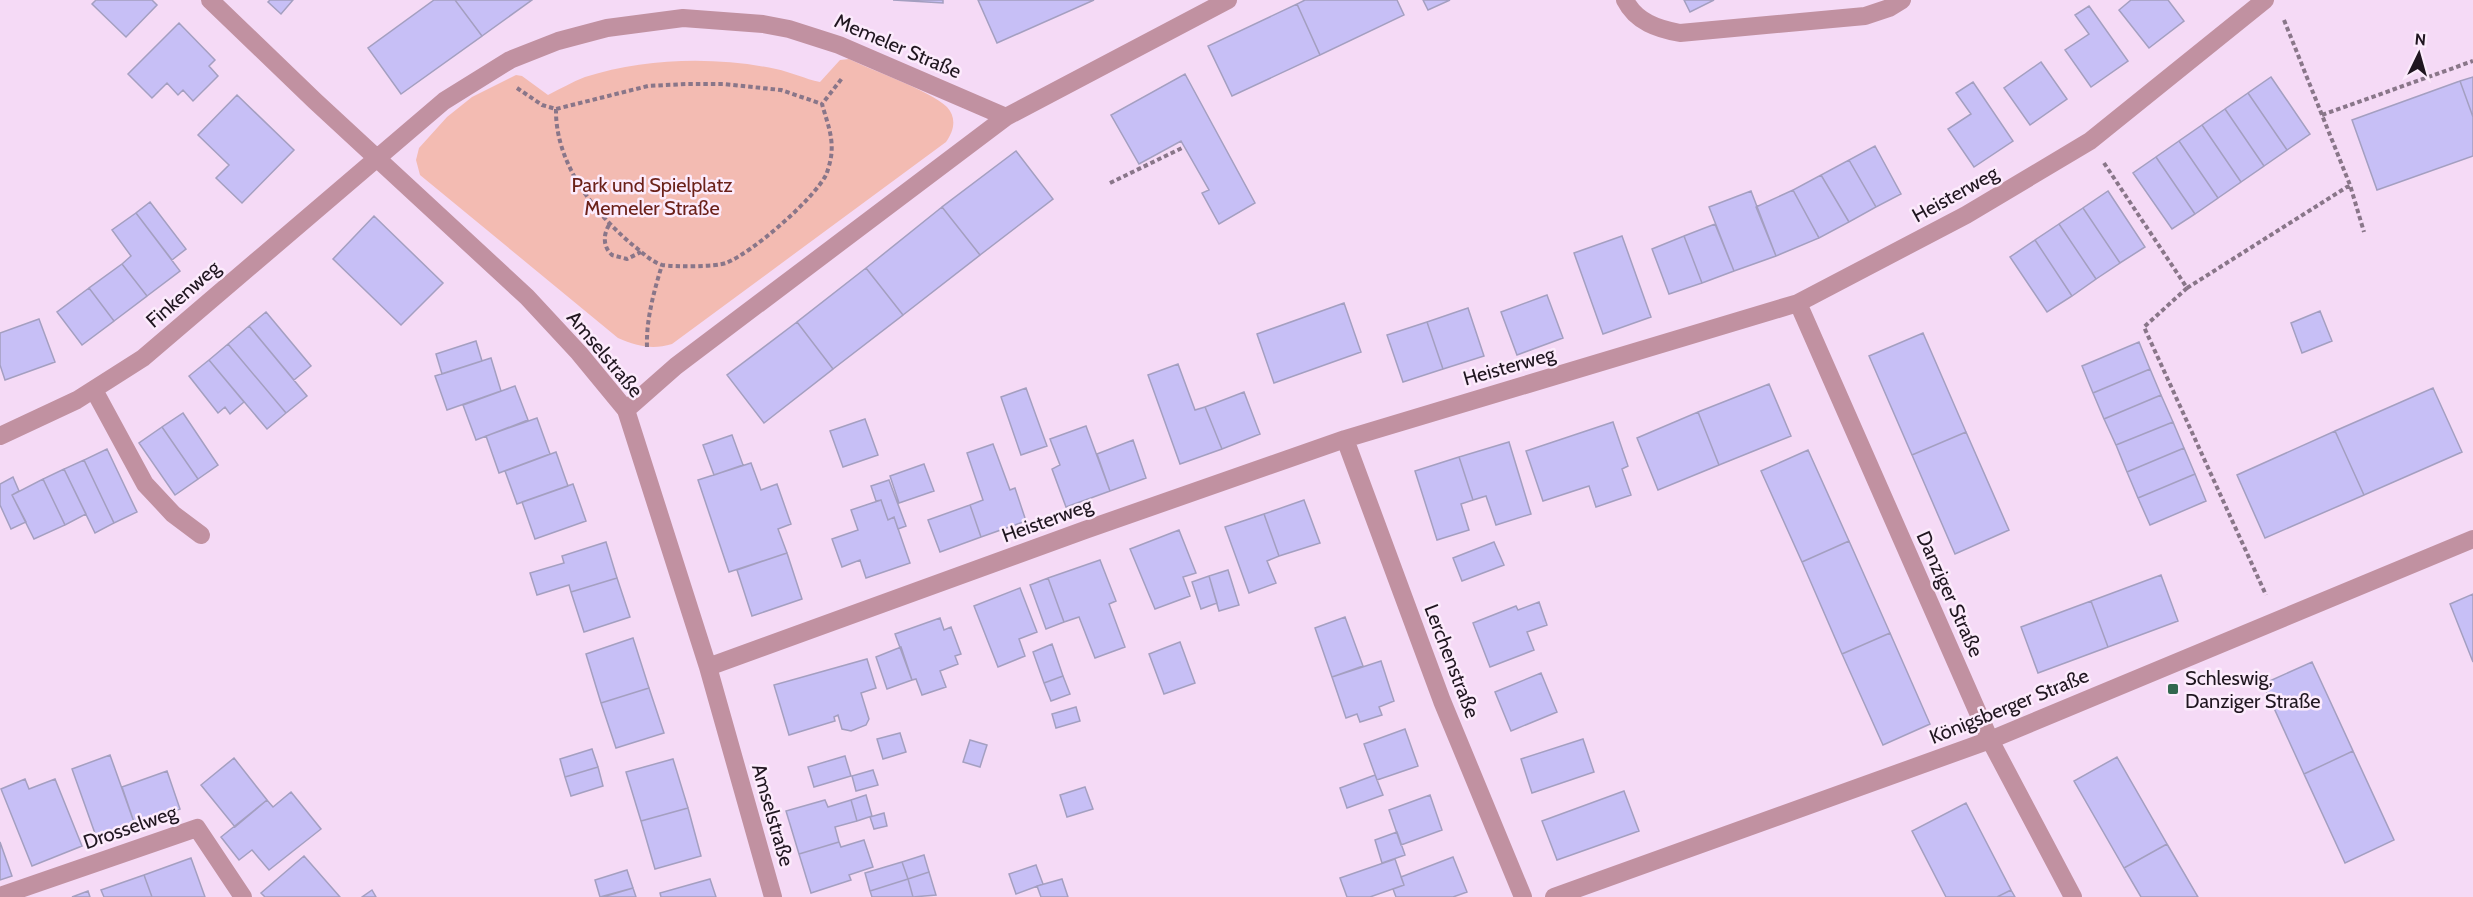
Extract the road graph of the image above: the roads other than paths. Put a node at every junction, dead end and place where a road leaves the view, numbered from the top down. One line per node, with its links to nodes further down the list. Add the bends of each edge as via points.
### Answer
1 (210, 0): 7 (street, Amselstraße)
2 (1228, 0): 6 (street)
3 (1625, 0): 4 (street, via 1641,19 1659,29 1680,33 1865,15)
4 (1902, 0)
5 (2265, 0): 8 (street, Heisterweg, via 2090,141 1966,215)
6 (1006, 117): 7 (street, Memeler Straße, via 814,36 737,21 683,18 583,33 510,60 444,100); 10 (street, via 676,366)
7 (376, 158): 9 (street, Finkenweg, via 143,358); 10 (street, Amselstraße, via 527,297)
8 (1798, 303): 12 (street, Heisterweg); 16 (street, Danziger Straße)
9 (94, 390): 11 (street, Finkenweg); 13 (street, via 146,484 173,514)
10 (626, 410): 15 (street, Amselstraße)
11 (0, 436)
12 (1346, 439): 15 (street, Heisterweg); 20 (street, Lerchenstraße, via 1442,701)
13 (201, 535)
14 (2473, 539): 16 (street, Königsberger Straße)
15 (708, 667): 19 (street, Amselstraße)
16 (1990, 740): 21 (street, Königsberger Straße); 22 (street, Danziger Straße)
17 (0, 896): 18 (street, Drosselweg, via 197,828)
18 (243, 897)
19 (773, 897)
20 (1523, 897)
21 (1554, 897)
22 (2073, 897)

